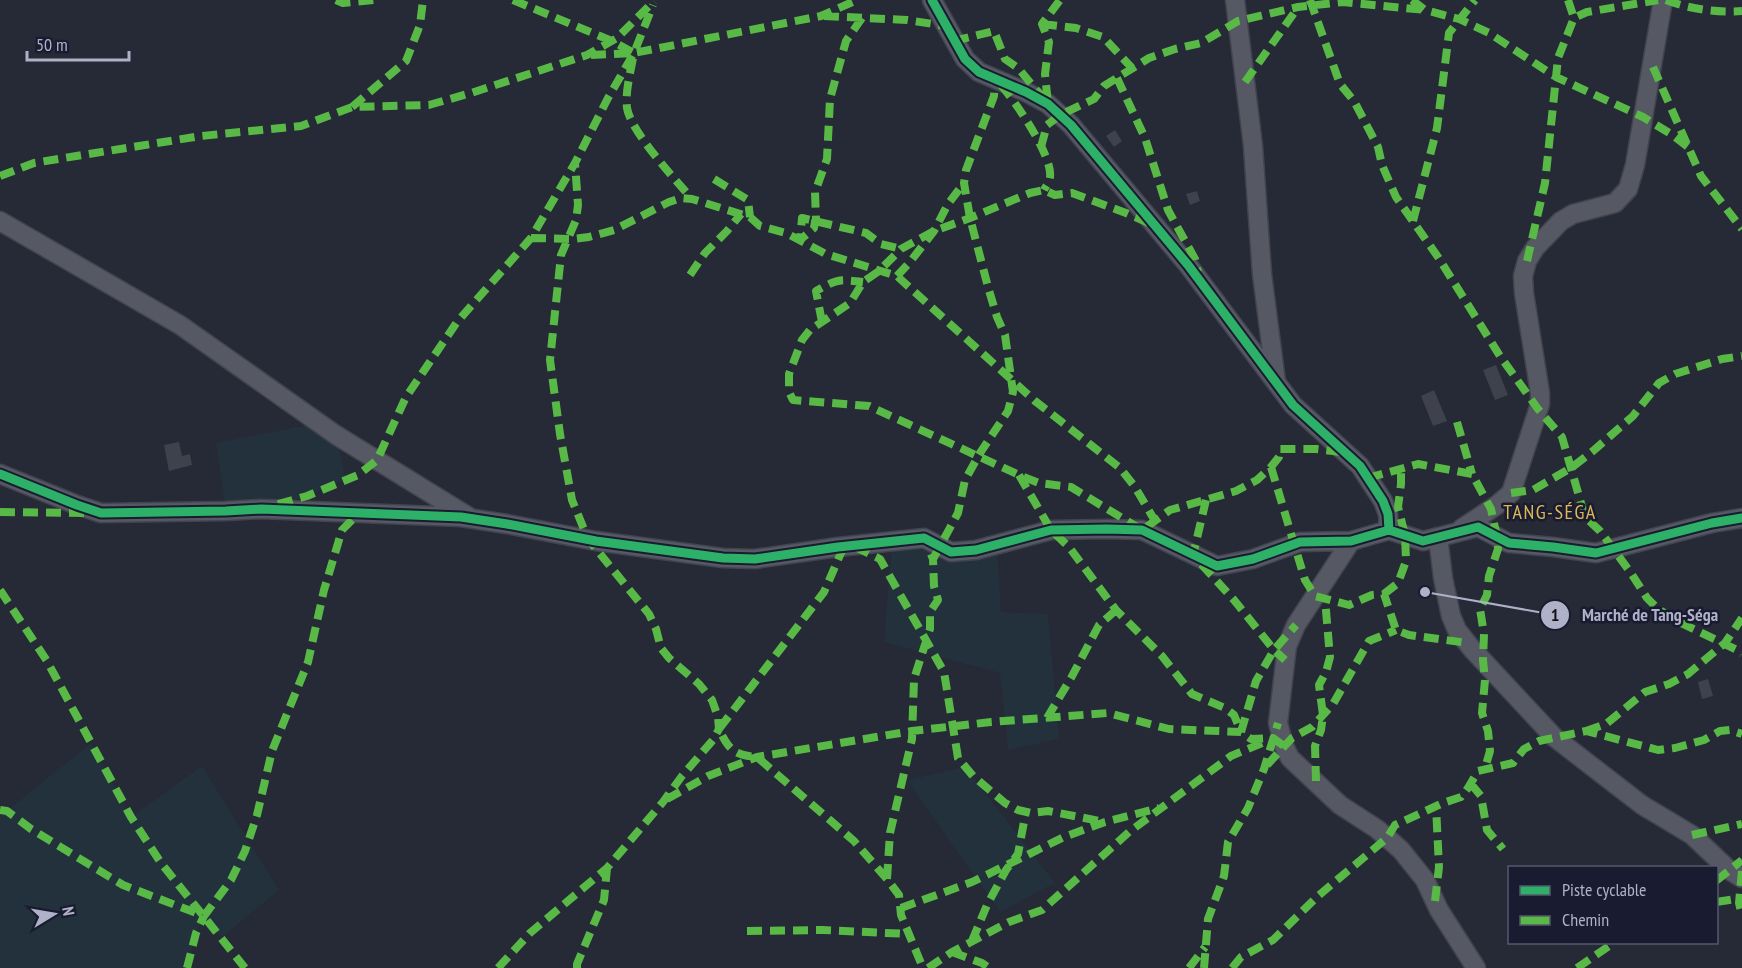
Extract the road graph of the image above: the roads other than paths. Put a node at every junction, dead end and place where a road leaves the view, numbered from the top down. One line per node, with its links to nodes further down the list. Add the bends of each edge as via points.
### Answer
1 (932, 0): 5 (street, via 965,59 979,72 1041,100 1071,125 1188,265)
2 (1235, 0): 5 (street)
3 (1663, 0): 10 (street, via 1628,189 1615,203 1561,221 1527,261 1524,293 1540,404 1511,493)
4 (0, 221): 8 (street, via 180,325 336,435)
5 (1277, 384): 9 (street, via 1293,405 1360,466 1383,501)
6 (0, 474): 8 (street, via 101,513 261,509)
7 (1742, 518): 10 (street, via 1596,553 1509,543 1478,527)
8 (473, 519): 11 (street, via 597,541 755,559 924,538 951,552 976,550 1051,530 1142,530 1217,566 1300,543)
9 (1389, 531): 10 (street, via 1423,541); 11 (street)
10 (1447, 535): 12 (street, via 1443,578 1451,616 1472,649 1554,737 1642,804 1692,835)
11 (1351, 542): 13 (street, via 1296,625 1287,646 1278,723 1284,746 1290,758 1340,805 1401,850 1425,880)
12 (1742, 878)
13 (1476, 968)

